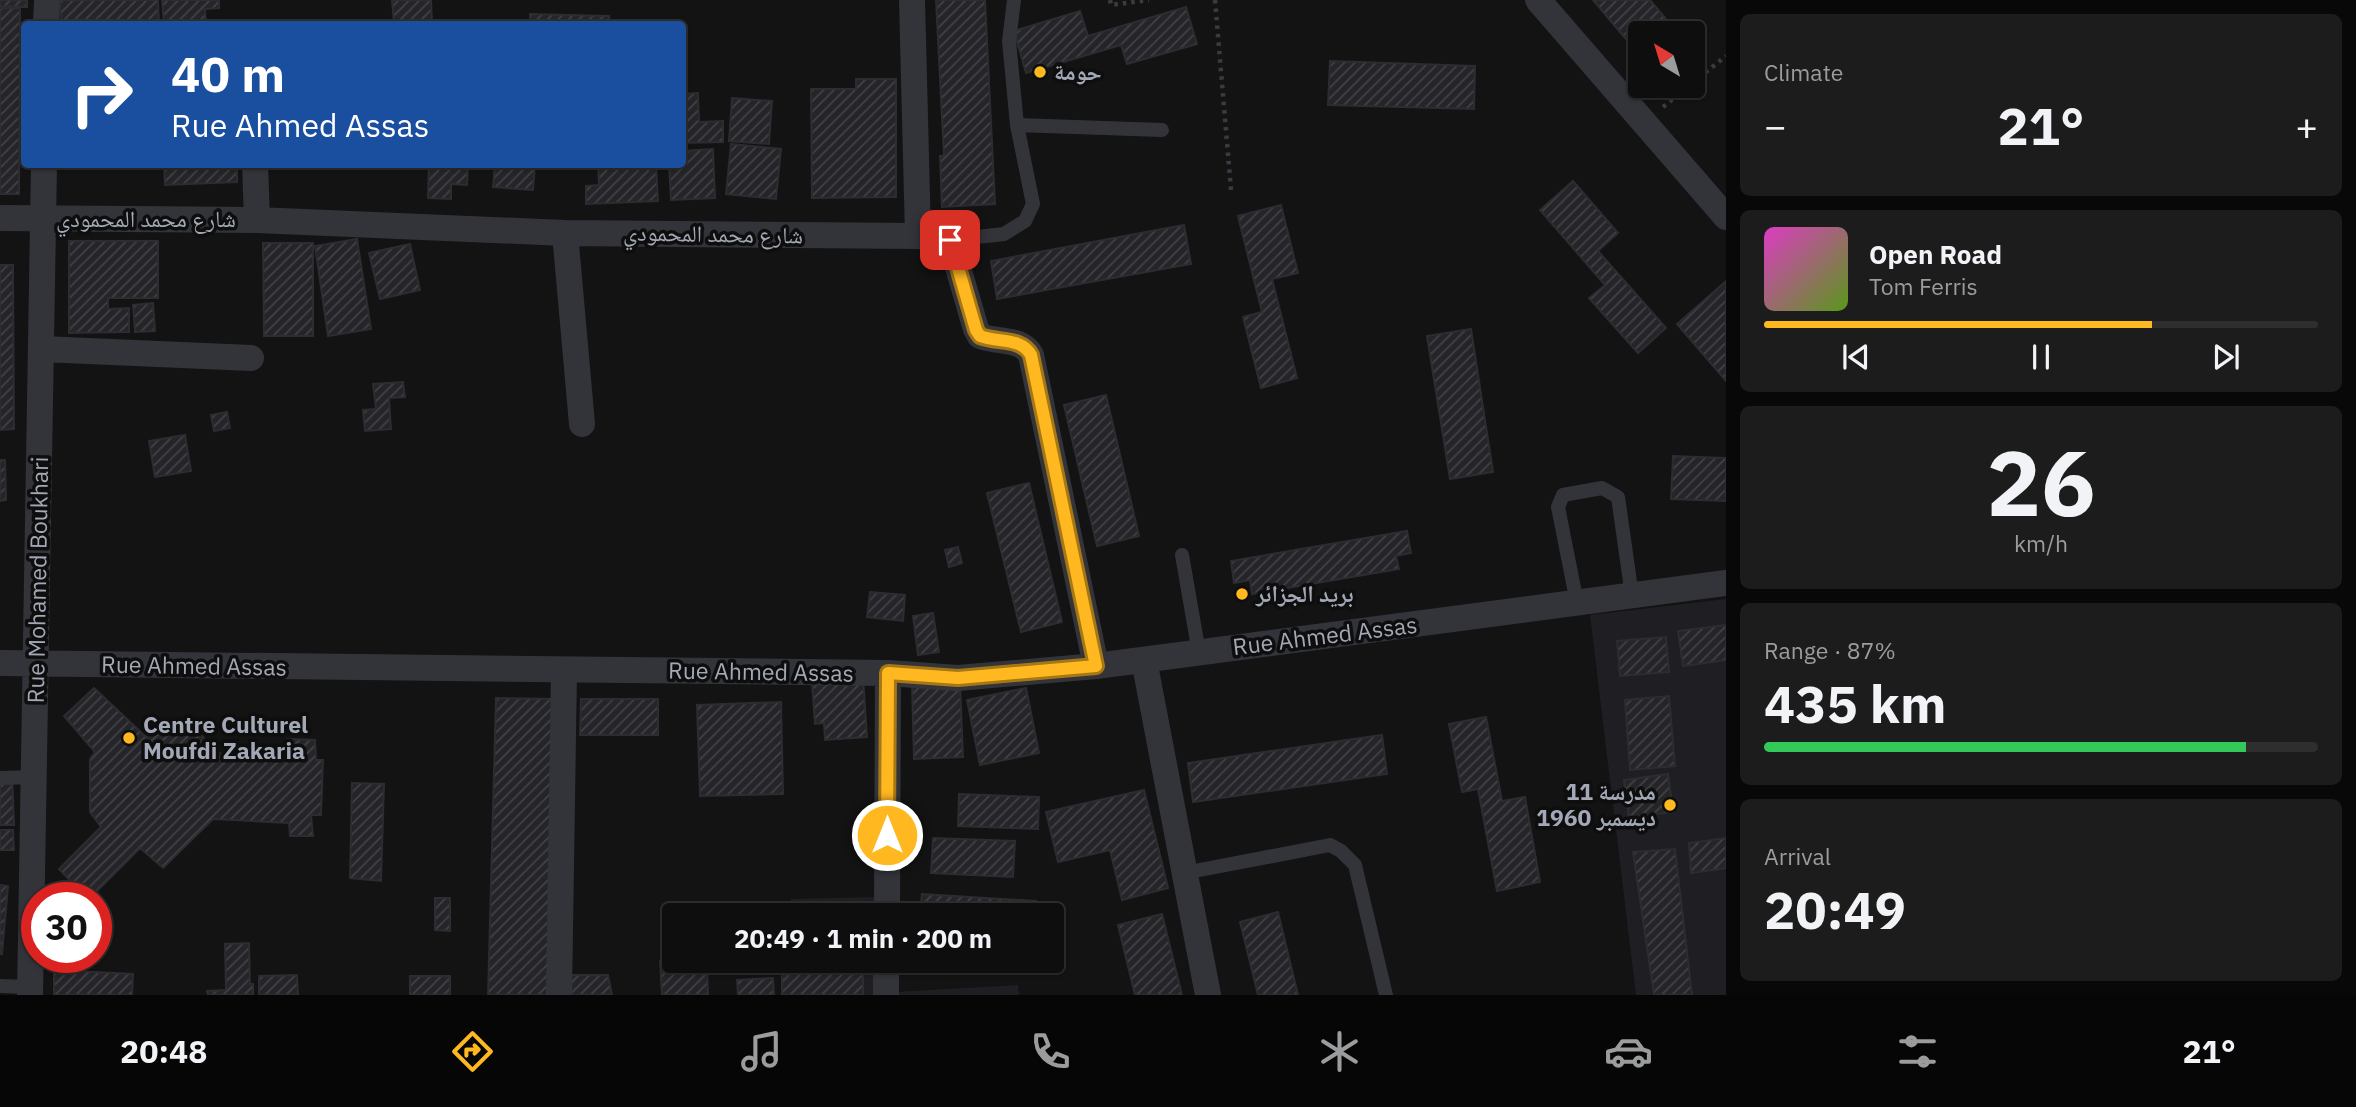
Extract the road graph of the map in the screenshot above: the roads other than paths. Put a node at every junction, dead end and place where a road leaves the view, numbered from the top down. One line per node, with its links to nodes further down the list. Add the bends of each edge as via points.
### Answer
1 (47, 0): 5 (street)
2 (912, 0): 15 (street)
3 (1014, 0): 6 (lane, via 1009,41)
4 (1538, 0): 10 (street)
5 (46, 21)
6 (1017, 125): 7 (lane); 16 (lane, via 1033,204 1025,221 1003,234)
7 (1163, 130)
8 (44, 168): 12 (street, Rue Mohamed Boukhari)
9 (255, 168): 13 (street)
10 (1726, 217)
11 (0, 218): 12 (street, شارع محمد المحمودي)
12 (44, 218): 13 (street, شارع محمد المحمودي); 17 (street, Rue Mohamed Boukhari)
13 (257, 220): 14 (street, شارع محمد المحمودي)
14 (565, 233): 15 (street, شارع محمد المحمودي); 19 (street)
15 (918, 236): 16 (street, شارع محمد المحمودي)
16 (950, 240): 28 (street, via 980,336 1018,343 1031,355)
17 (42, 349): 18 (street); 27 (street, Rue Mohamed Boukhari)
18 (251, 358)
19 (582, 424)
20 (1182, 555): 24 (lane)
21 (1726, 583): 22 (street, Rue Ahmed Assas)
22 (1632, 596): 23 (street, Rue Ahmed Assas); 23 (lane, via 1618,497 1602,488 1563,495 1558,507)
23 (1577, 603): 24 (street, Rue Ahmed Assas)
24 (1199, 653): 25 (street, Rue Ahmed Assas)
25 (1144, 660): 28 (street, Rue Ahmed Assas); 33 (street)
26 (0, 663): 27 (street, Rue Ahmed Assas)
27 (37, 664): 29 (street, Rue Ahmed Assas); 31 (street, Rue Mohamed Boukhari)
28 (1096, 666): 30 (street, Rue Ahmed Assas, via 958,678)
29 (564, 670): 30 (street, Rue Ahmed Assas); 38 (street)
30 (888, 673): 34 (street)
31 (34, 777): 32 (lane); 37 (street, Rue Mohamed Boukhari)
32 (0, 778)
33 (1185, 873): 40 (street); 41 (lane, via 1329,845 1341,851 1355,865)
34 (887, 903)
35 (886, 973): 39 (street)
36 (0, 986): 37 (lane)
37 (30, 991)
38 (559, 995)
39 (886, 995)
40 (1208, 995)
41 (1386, 995)

